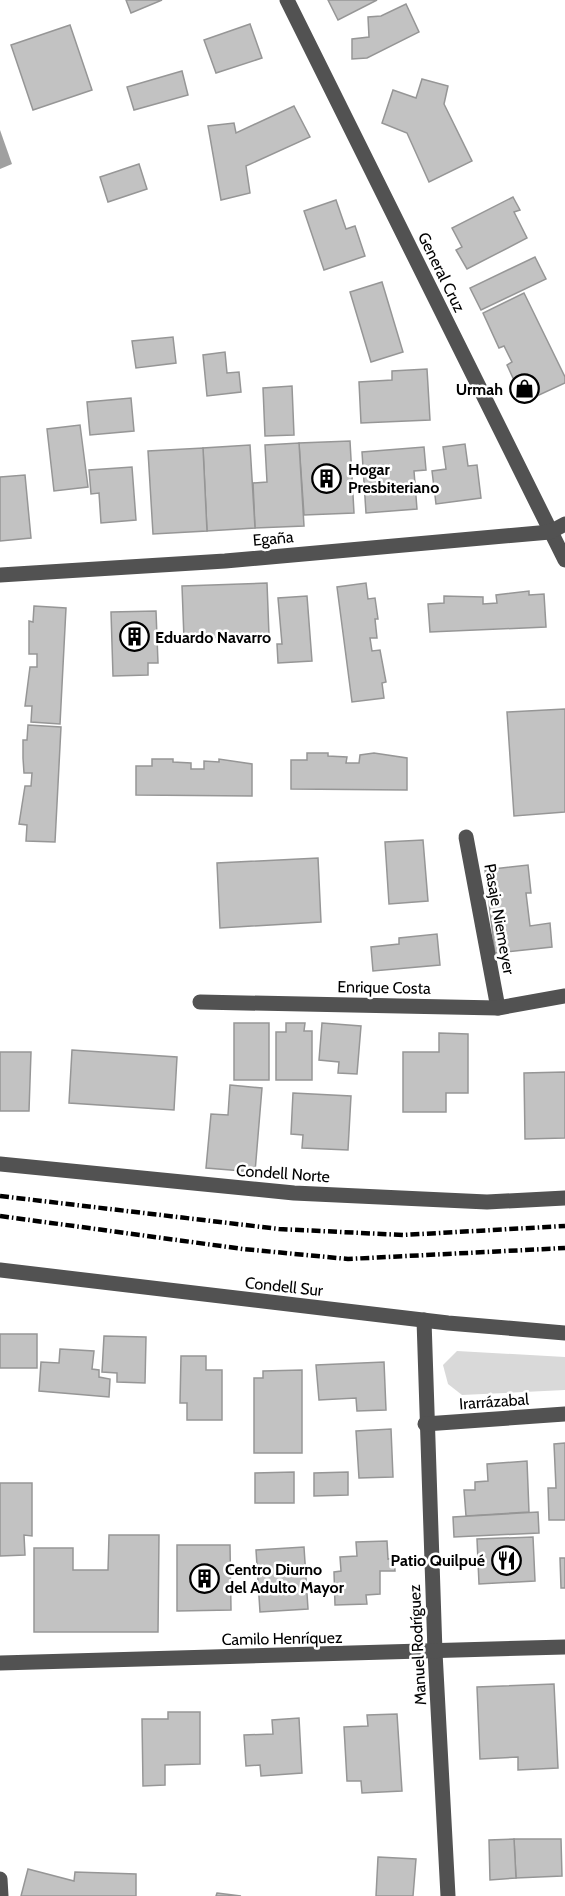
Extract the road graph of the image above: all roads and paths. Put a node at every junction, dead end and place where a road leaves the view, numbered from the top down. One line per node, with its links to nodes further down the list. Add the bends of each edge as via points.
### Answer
1 (287, 0): 3 (street, General Cruz)
2 (565, 524): 3 (street)
3 (550, 532): 4 (street, General Cruz); 5 (street, Egaña, via 225,561)
4 (565, 560)
5 (0, 575)
6 (466, 837): 9 (street, Pasaje Niemeyer)
7 (565, 996): 9 (street, Enrique Costa)
8 (200, 1002): 9 (street, Enrique Costa)
9 (498, 1008)
10 (0, 1164): 11 (street, Condell Norte, via 294,1193 487,1202)
11 (565, 1198)
12 (0, 1270): 13 (street, Condell Sur)
13 (424, 1320): 14 (street, Condell Sur); 16 (street, Manuel Rodríguez)
14 (565, 1334)
15 (565, 1414): 16 (street, Irarrázabal)
16 (425, 1424): 18 (street, Manuel Rodríguez)
17 (565, 1647): 18 (street, Camilo Henríquez)
18 (435, 1652): 19 (street, Camilo Henríquez); 22 (street, Manuel Rodríguez)
19 (0, 1663)
20 (0, 1878): 21 (street)
21 (1, 1896)
22 (448, 1896)

